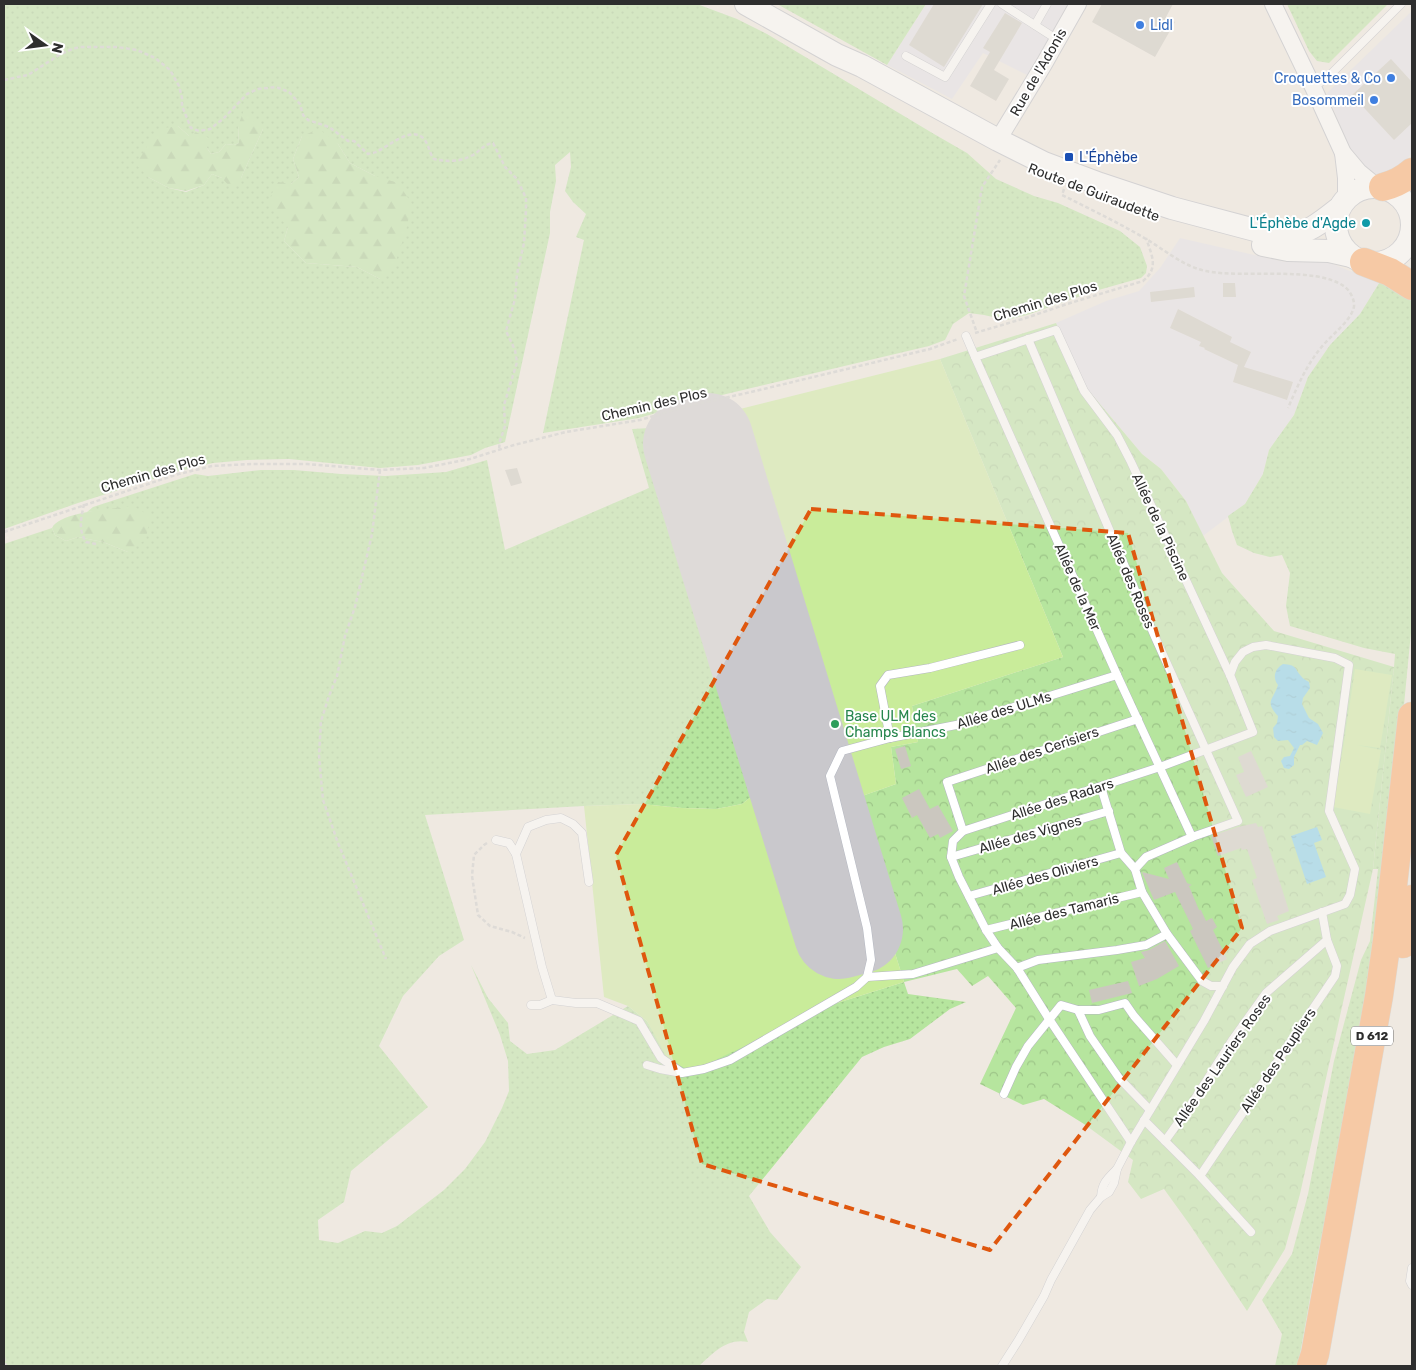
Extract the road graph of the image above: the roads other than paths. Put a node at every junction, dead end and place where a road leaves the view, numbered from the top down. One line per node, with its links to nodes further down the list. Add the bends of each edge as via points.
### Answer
1 (746, 4): 10 (street, Route de Guiraudette)
2 (991, 4): 11 (lane, via 945,78)
3 (1002, 4): 8 (lane)
4 (1047, 4): 8 (lane)
5 (1078, 4): 9 (street, Rue de l'Adonis)
6 (1273, 4): 12 (street)
7 (1402, 4): 12 (lane, via 1327,78)
8 (1035, 25): 9 (lane)
9 (1058, 40): 13 (street, Rue de l'Adonis)
10 (836, 55): 13 (street, Route de Guiraudette, via 862,66); 13 (street, Route de Guiraudette, via 858,72)
11 (906, 56)
12 (1313, 87): 14 (street)
13 (1000, 148): 17 (street, Route de Guiraudette, via 1172,208 1270,234 1286,236 1303,232 1322,222); 19 (street, Route de Guiraudette, via 1066,184 1196,230 1288,250 1329,251)
14 (1343, 153): 16 (street, via 1359,172); 17 (street, via 1346,178)
15 (1412, 172): 16 (highway, via 1394,185)
16 (1380, 187): 17 (street, via 1355,191); 18 (street, via 1394,192 1403,200 1410,211)
17 (1342, 203): 19 (street, via 1335,222 1336,234 1342,246)
18 (1412, 224): 19 (street, via 1406,245 1399,253)
19 (1368, 259): 20 (street, Route de Guiraudette); 21 (highway)
20 (1412, 259)
21 (1412, 286)
22 (966, 336): 24 (lane, Allée de la Mer)
23 (1028, 339): 24 (lane); 27 (lane, Allée de la Piscine, via 1056,330 1084,391 1117,435); 32 (lane, Allée des Roses)
24 (974, 357): 26 (lane, Allée de la Mer)
25 (1020, 645): 31 (lane, via 888,675 880,686)
26 (1117, 675): 29 (lane, Allée de la Mer); 31 (lane, Allée des ULMs, via 956,725)
27 (1230, 675): 30 (lane, Allée de la Piscine); 48 (lane, via 1243,652 1266,645 1335,658 1349,666 1329,811 1355,869 1345,904)
28 (1412, 716): 73 (highway, D 612, via 1379,996)
29 (1138, 718): 33 (lane, Allée de la Mer); 36 (lane, Allée des Cerisiers, via 947,782)
30 (1253, 732): 32 (lane, Allée des Radars)
31 (890, 738): 55 (lane, Allée des ULMs, via 842,751 830,776 867,928 872,960)
32 (1206, 750): 33 (lane, Allée des Radars); 37 (lane, Allée des Roses, via 1238,821)
33 (1160, 767): 34 (lane, Allée des Radars); 37 (lane, Allée de la Mer)
34 (1101, 787): 35 (lane); 36 (lane, Allée des Radars)
35 (1108, 811): 39 (lane); 41 (lane, Allée des Vignes)
36 (963, 831): 41 (lane, via 954,841)
37 (1192, 837): 42 (lane, via 1146,857)
38 (496, 840): 40 (lane, via 509,843)
39 (1121, 853): 42 (lane); 45 (lane, Allée des Oliviers)
40 (516, 854): 43 (lane, via 528,827 561,818 574,824 582,833); 57 (lane)
41 (951, 857): 45 (lane)
42 (1135, 869): 44 (lane)
43 (589, 882)
44 (1142, 892): 49 (lane, Allée des Tamaris); 50 (lane)
45 (969, 896): 49 (lane)
46 (1412, 899): 51 (highway, D 612)
47 (1412, 907): 51 (highway, D 612)
48 (1322, 912): 52 (lane); 56 (lane, via 1270,931 1250,944)
49 (986, 930): 53 (lane)
50 (1167, 934): 54 (lane, via 1146,945 1038,960); 56 (lane, via 1202,980 1211,986)
51 (1404, 936): 73 (highway, D 612)
52 (1327, 940): 67 (lane, Allée des Lauriers Roses, via 1266,993); 69 (lane, Allée des Peupliers, via 1337,966 1335,976)
53 (998, 948): 54 (lane); 55 (lane, via 913,974)
54 (1017, 968): 60 (lane)
55 (867, 977): 63 (lane, via 856,987 730,1060)
56 (1223, 986): 62 (lane)
57 (552, 1000): 58 (lane); 63 (lane, via 597,1003 639,1021 662,1058)
58 (531, 1005)
59 (1078, 1010): 60 (lane, via 1061,1005); 62 (lane, via 1099,1010 1125,1003); 65 (lane, via 1090,1036 1119,1078)
60 (1049, 1019): 64 (lane, via 1028,1046); 68 (lane)
61 (647, 1065): 63 (lane)
62 (1177, 1066): 65 (lane)
63 (682, 1073)
64 (1004, 1094)
65 (1150, 1110): 66 (lane)
66 (1144, 1120): 67 (lane); 68 (lane)
67 (1165, 1141): 69 (lane)
68 (1131, 1142): 74 (lane)
69 (1200, 1176): 70 (lane)
70 (1251, 1232)
71 (1412, 1268): 72 (lane)
72 (1412, 1285)
73 (1313, 1362)
74 (1002, 1366)

